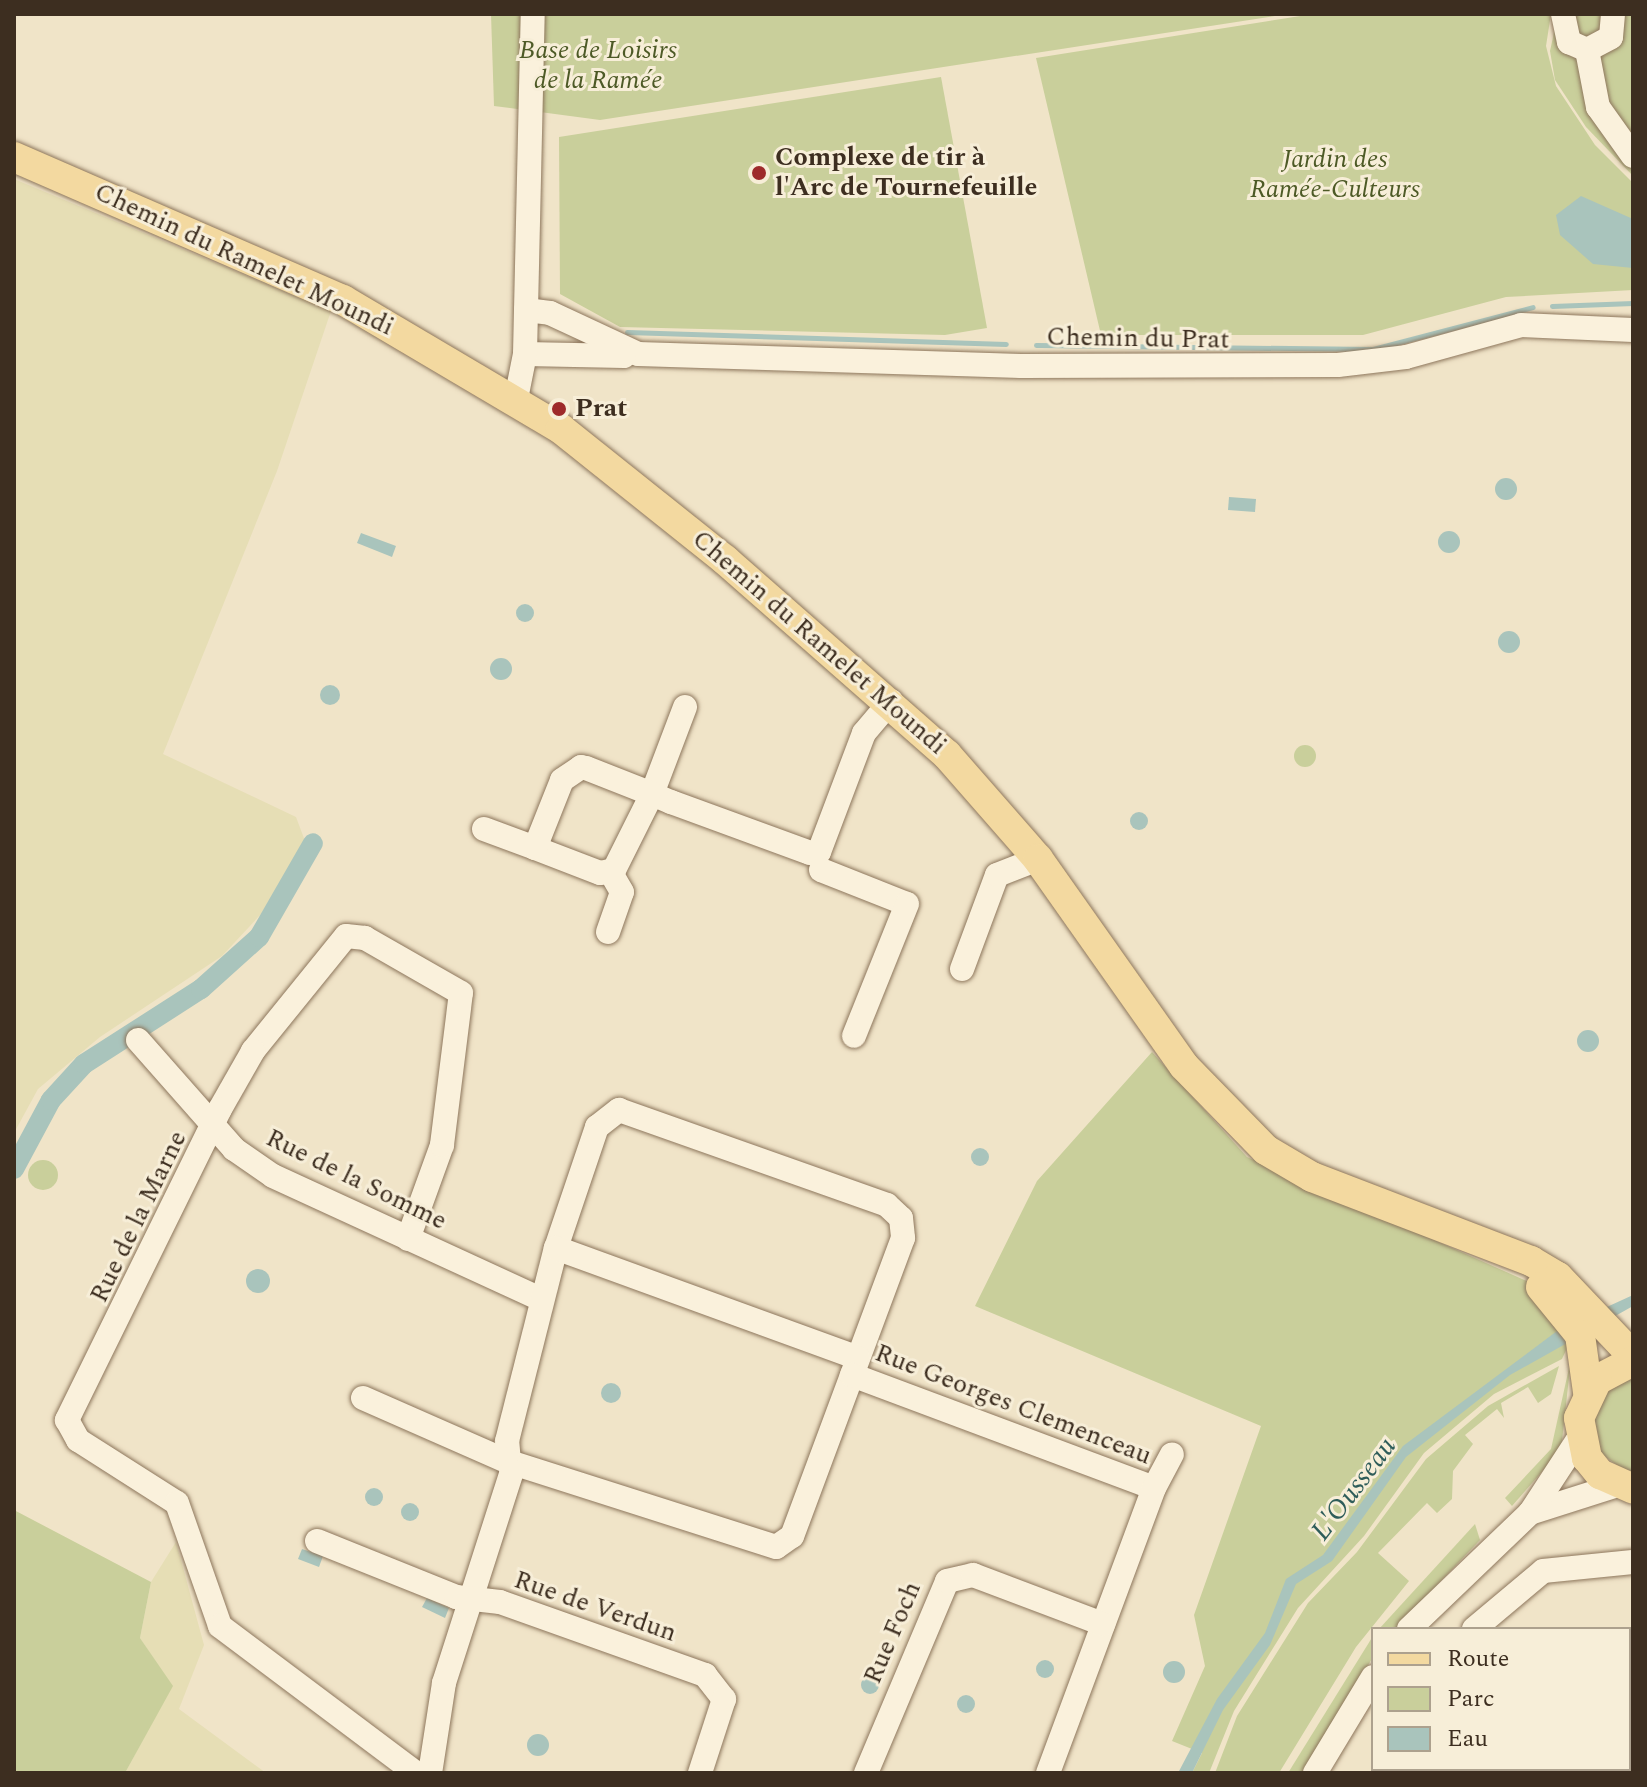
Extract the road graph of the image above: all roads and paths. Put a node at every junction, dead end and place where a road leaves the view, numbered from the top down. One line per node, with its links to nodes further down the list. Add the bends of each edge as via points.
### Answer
1 (533, 14): 7 (street)
2 (1563, 14): 4 (street, via 1569,42)
3 (1613, 14): 4 (street, via 1611,37)
4 (1587, 50): 5 (street, via 1598,107)
5 (1633, 156)
6 (14, 157): 11 (main road, Chemin du Ramelet Moundi, via 343,300)
7 (526, 310): 9 (street); 10 (street, Chemin du Prat, via 550,313)
8 (1633, 330): 10 (street, Chemin du Prat, via 1531,324 1393,360 1247,369)
9 (525, 354): 10 (street, Chemin du Prat); 11 (street)
10 (638, 354)
11 (516, 399): 12 (main road, Chemin du Ramelet Moundi, via 635,485)
12 (891, 701): 17 (main road, Chemin du Ramelet Moundi); 18 (street, via 864,733 838,788)
13 (685, 707): 14 (street)
14 (652, 794): 16 (street, via 574,769 559,784); 18 (street); 19 (street)
15 (484, 829): 16 (street)
16 (535, 848): 19 (street)
17 (1038, 859): 21 (street, via 997,875); 28 (main road, Chemin du Ramelet Moundi, via 1184,1066 1266,1150 1312,1177 1512,1257)
18 (819, 861): 22 (street, via 907,904)
19 (611, 873): 20 (street, via 622,892)
20 (608, 932)
21 (962, 969)
22 (854, 1036)
23 (138, 1040): 24 (street, Rue de la Somme)
24 (213, 1128): 25 (street, Rue de la Somme, via 273,1176); 25 (street, Rue de la Marne, via 253,1051 346,936 447,981 462,1002 442,1145); 46 (street, Rue de la Marne, via 124,1315 68,1413 69,1428 177,1503 220,1626)
25 (408, 1239): 27 (street, Rue de la Somme)
26 (556, 1248): 27 (street); 30 (street); 30 (street, via 597,1127 609,1113 630,1110 895,1211 903,1238)
27 (542, 1300): 35 (street, via 507,1441)
28 (1586, 1322): 29 (main road, Chemin du Ramelet Moundi); 31 (main road)
29 (1633, 1359): 31 (main road, via 1607,1371)
30 (855, 1366): 35 (street, via 792,1536 776,1547); 37 (street, Rue Georges Clemenceau)
31 (1588, 1392): 33 (main road)
32 (363, 1398): 35 (street)
33 (1579, 1438): 36 (main road, via 1594,1466); 38 (street)
34 (1172, 1454): 37 (street, Rue Georges Clemenceau)
35 (509, 1462): 41 (street, via 511,1484)
36 (1626, 1487): 38 (street)
37 (1154, 1488): 42 (street, Rue Georges Clemenceau)
38 (1530, 1513): 43 (street)
39 (317, 1541): 41 (street, Rue de Verdun)
40 (1633, 1562): 44 (street, via 1543,1571)
41 (473, 1599): 47 (street, via 436,1713); 48 (street, Rue de Verdun, via 500,1602 714,1681 723,1709)
42 (1103, 1624): 49 (street, Rue Foch, via 973,1575 947,1581); 50 (street, Rue Georges Clemenceau)
43 (1411, 1627)
44 (1476, 1627)
45 (1371, 1680): 51 (street)
46 (416, 1773)
47 (430, 1773)
48 (700, 1773)
49 (866, 1773)
50 (1048, 1773)
51 (1315, 1773)

